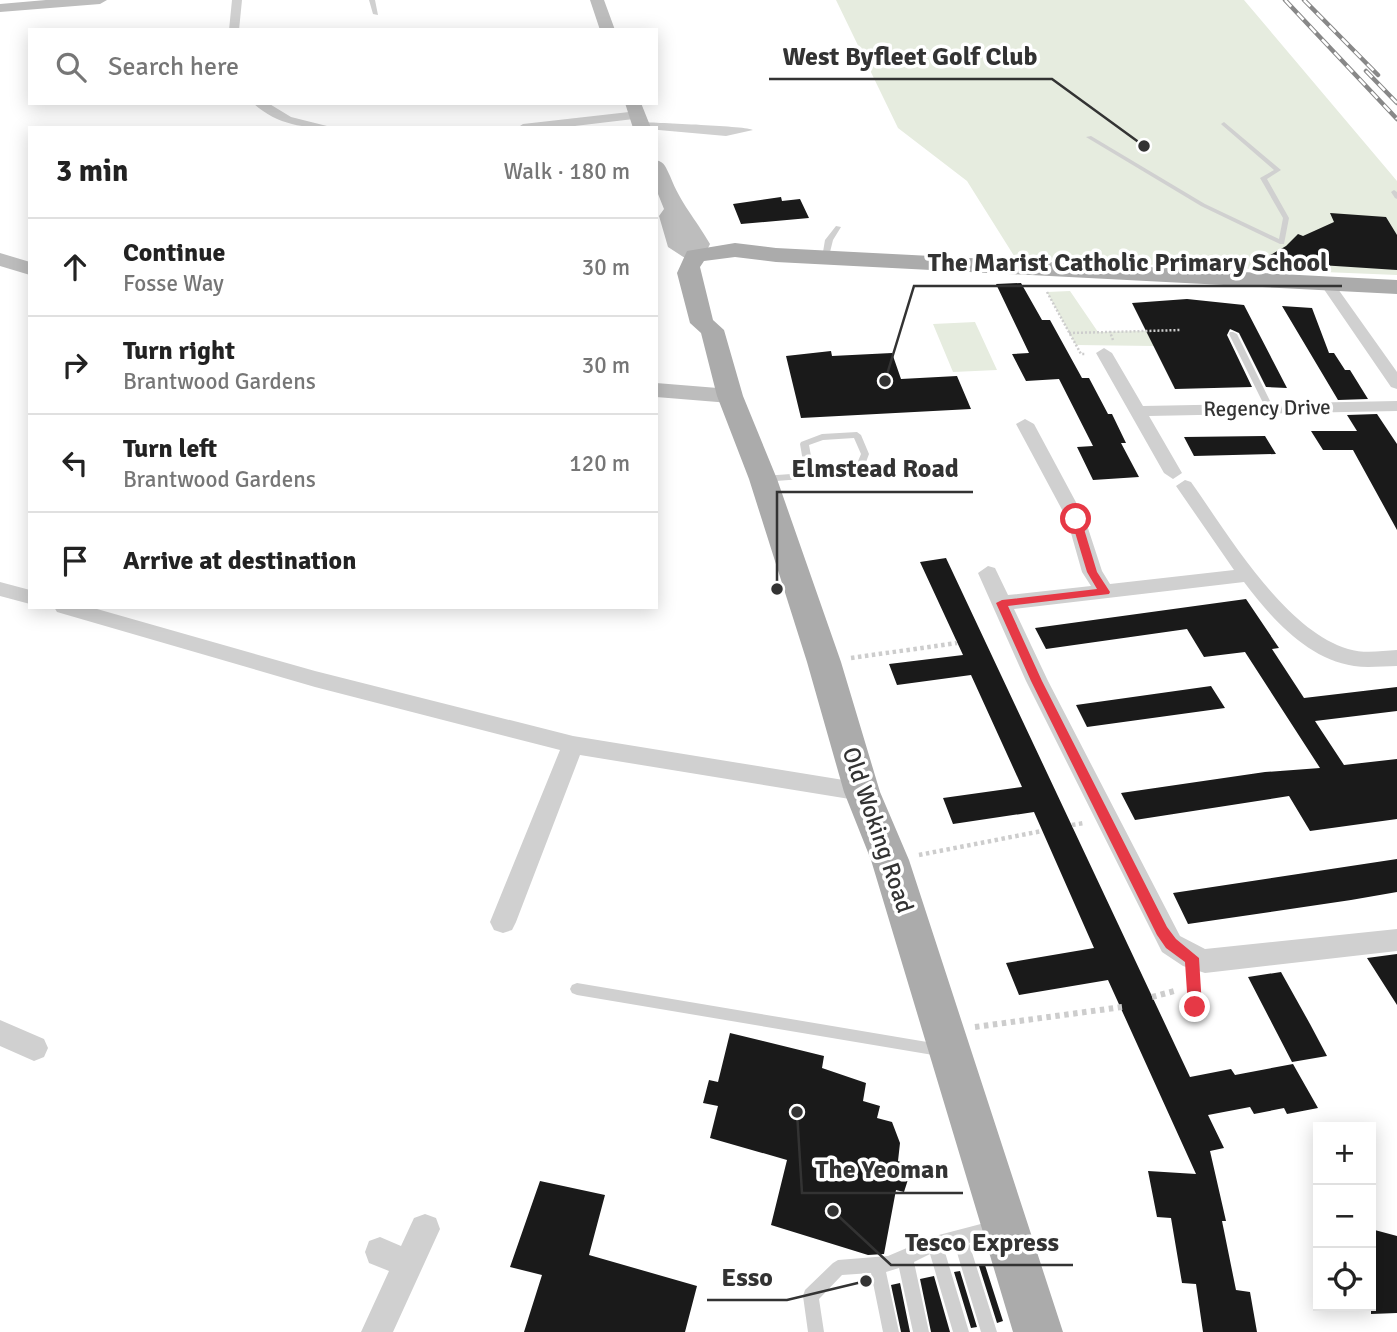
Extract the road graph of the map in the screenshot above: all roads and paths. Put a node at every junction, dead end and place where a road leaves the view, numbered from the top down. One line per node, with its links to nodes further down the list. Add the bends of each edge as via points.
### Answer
1 (100, 0): 5 (main road)
2 (237, 0): 7 (street)
3 (373, 0): 6 (lane)
4 (597, 0): 8 (main road)
5 (0, 8)
6 (376, 14)
7 (234, 28)
8 (607, 28)
9 (262, 105): 12 (street, via 287,120)
10 (638, 118): 13 (street); 14 (street)
11 (1224, 124): 15 (lane, via 1278,170 1263,178 1286,218 1282,243 1203,205)
12 (318, 126)
13 (546, 126)
14 (747, 130)
15 (1089, 138)
16 (658, 170): 18 (main road, via 674,210 669,216 678,247)
17 (838, 227): 19 (lane)
18 (695, 256): 19 (main road, via 716,260 776,254); 33 (main road, Old Woking Road, via 689,273 702,323 712,330)
19 (825, 256): 22 (main road)
20 (0, 259): 21 (main road)
21 (28, 268)
22 (1328, 285): 23 (main road); 30 (street)
23 (1397, 287)
24 (1047, 292): 27 (path)
25 (1181, 330): 26 (path)
26 (1110, 332): 27 (path); 29 (path, via 1119,353)
27 (1069, 333): 29 (path, via 1081,354)
28 (1233, 334): 35 (lane)
29 (1104, 353): 36 (street)
30 (1392, 370): 31 (street)
31 (1397, 384)
32 (658, 390): 33 (main road)
33 (730, 396): 39 (main road, Old Woking Road)
34 (1397, 406): 35 (street, Regency Drive)
35 (1269, 407): 36 (street, Regency Drive)
36 (1138, 411): 41 (street, via 1179,479)
37 (1025, 424): 43 (street, via 1076,519 1092,572)
38 (810, 475): 38 (lane, via 860,468 865,454 858,435 822,437 804,444); 39 (lane)
39 (763, 479): 49 (main road, Old Woking Road)
40 (988, 573): 45 (street)
41 (1249, 575): 43 (street); 48 (street, via 1305,636 1322,648 1344,657)
42 (0, 589): 44 (street)
43 (1105, 592): 45 (street)
44 (28, 596)
45 (1002, 603): 56 (street, via 1162,931 1171,944)
46 (71, 609): 50 (street, via 314,679)
47 (957, 643): 49 (path)
48 (1397, 658)
49 (824, 662): 51 (main road, Old Woking Road)
50 (573, 745): 51 (street); 54 (street)
51 (862, 792): 53 (main road, Old Woking Road)
52 (1042, 831): 53 (path)
53 (890, 860): 60 (main road, Old Woking Road)
54 (503, 922)
55 (1397, 940): 56 (street, via 1217,961)
56 (1192, 958): 59 (lane)
57 (577, 989): 60 (lane)
58 (1122, 1007): 60 (path)
59 (1195, 1007)
60 (949, 1041): 61 (main road, Old Woking Road)
61 (1005, 1226): 63 (lane); 75 (main road, Old Woking Road)
62 (425, 1229): 67 (street)
63 (960, 1238): 64 (lane); 74 (lane)
64 (935, 1244): 66 (lane); 73 (lane)
65 (380, 1252): 67 (street)
66 (905, 1258): 68 (lane); 72 (lane)
67 (408, 1264): 69 (street)
68 (877, 1265): 70 (lane, via 838,1268 811,1296); 71 (lane)
69 (377, 1332)
70 (816, 1332)
71 (891, 1332)
72 (921, 1332)
73 (961, 1332)
74 (989, 1332)
75 (1038, 1332)

